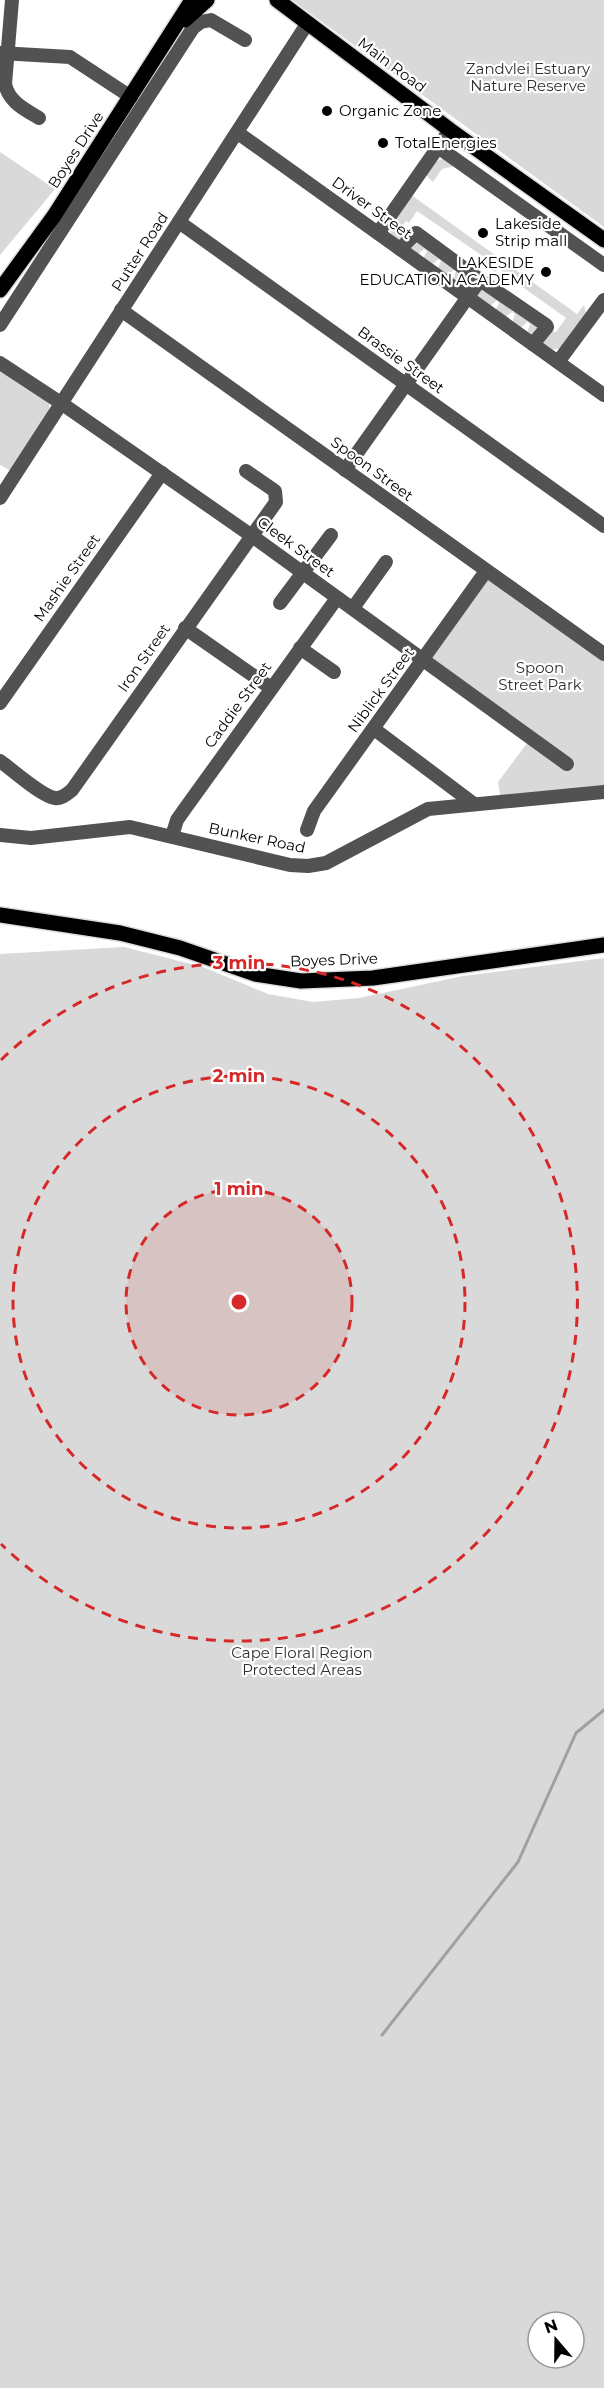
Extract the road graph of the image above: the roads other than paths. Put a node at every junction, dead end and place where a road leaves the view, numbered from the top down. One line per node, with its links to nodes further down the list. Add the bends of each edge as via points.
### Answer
1 (12, 0): 8 (street)
2 (192, 0): 6 (main road, Boyes Drive)
3 (207, 0): 6 (main road, Boyes Drive)
4 (277, 0): 5 (main road, Main Road)
5 (307, 24): 11 (main road, Main Road); 12 (street, Putter Road)
6 (178, 33): 7 (street, via 211,20); 9 (main road, Boyes Drive); 23 (street)
7 (245, 40)
8 (4, 54): 9 (street, via 70,57); 10 (street, via 9,97)
9 (131, 97): 20 (main road, Boyes Drive)
10 (39, 118)
11 (450, 130): 13 (street); 16 (main road, Main Road)
12 (238, 133): 14 (street, Putter Road); 15 (street, Driver Street)
13 (438, 147): 15 (street); 18 (street)
14 (179, 222): 22 (street, Putter Road); 27 (street, Brassie Street)
15 (378, 233): 17 (street, Driver Street)
16 (604, 240)
17 (400, 249): 19 (street, Driver Street); 19 (street, via 416,233)
18 (604, 265)
19 (475, 288): 24 (street, Driver Street); 24 (street, via 546,325); 27 (street)
20 (0, 291)
21 (604, 300): 25 (street)
22 (121, 310): 29 (street, Putter Road); 30 (street, Spoon Street)
23 (0, 325)
24 (534, 344): 25 (street, Driver Street)
25 (558, 362): 28 (street, Driver Street)
26 (0, 363): 29 (street, Cleek Street)
27 (406, 384): 30 (street); 34 (street, Brassie Street)
28 (604, 395)
29 (61, 403): 32 (street, Cleek Street); 33 (street, Putter Road)
30 (345, 470): 38 (street, Spoon Street)
31 (246, 471): 36 (street, Iron Street, via 276,495 276,502)
32 (162, 473): 36 (street, Cleek Street); 49 (street, Mashie Street)
33 (0, 498)
34 (604, 526)
35 (331, 535): 39 (street)
36 (252, 536): 39 (street, Cleek Street); 43 (street, Iron Street)
37 (386, 562): 42 (street)
38 (486, 571): 45 (street, Spoon Street); 46 (street, Niblick Street)
39 (303, 572): 40 (street, Cleek Street); 41 (street)
40 (338, 598): 42 (street, Cleek Street); 44 (street, Caddie Street)
41 (280, 603)
42 (353, 608): 46 (street, Cleek Street)
43 (185, 628): 48 (street); 51 (street, Iron Street, via 72,790 55,798)
44 (300, 648): 47 (street); 48 (street, Caddie Street)
45 (604, 654)
46 (423, 659): 50 (street, Niblick Street); 52 (street, Cleek Street)
47 (334, 672)
48 (271, 688): 57 (street, Caddie Street, via 179,817)
49 (0, 703)
50 (374, 729): 54 (street); 55 (street, Niblick Street, via 314,811)
51 (0, 761)
52 (567, 764)
53 (604, 792): 54 (street, Bunker Road)
54 (474, 804): 57 (street, Bunker Road, via 428,809 315,866 290,865)
55 (307, 830)
56 (0, 835): 57 (street, Bunker Road, via 31,838 130,827)
57 (172, 836)
58 (0, 915): 59 (main road, Boyes Drive, via 120,933 180,948 255,974 288,980 373,978)
59 (604, 945)

